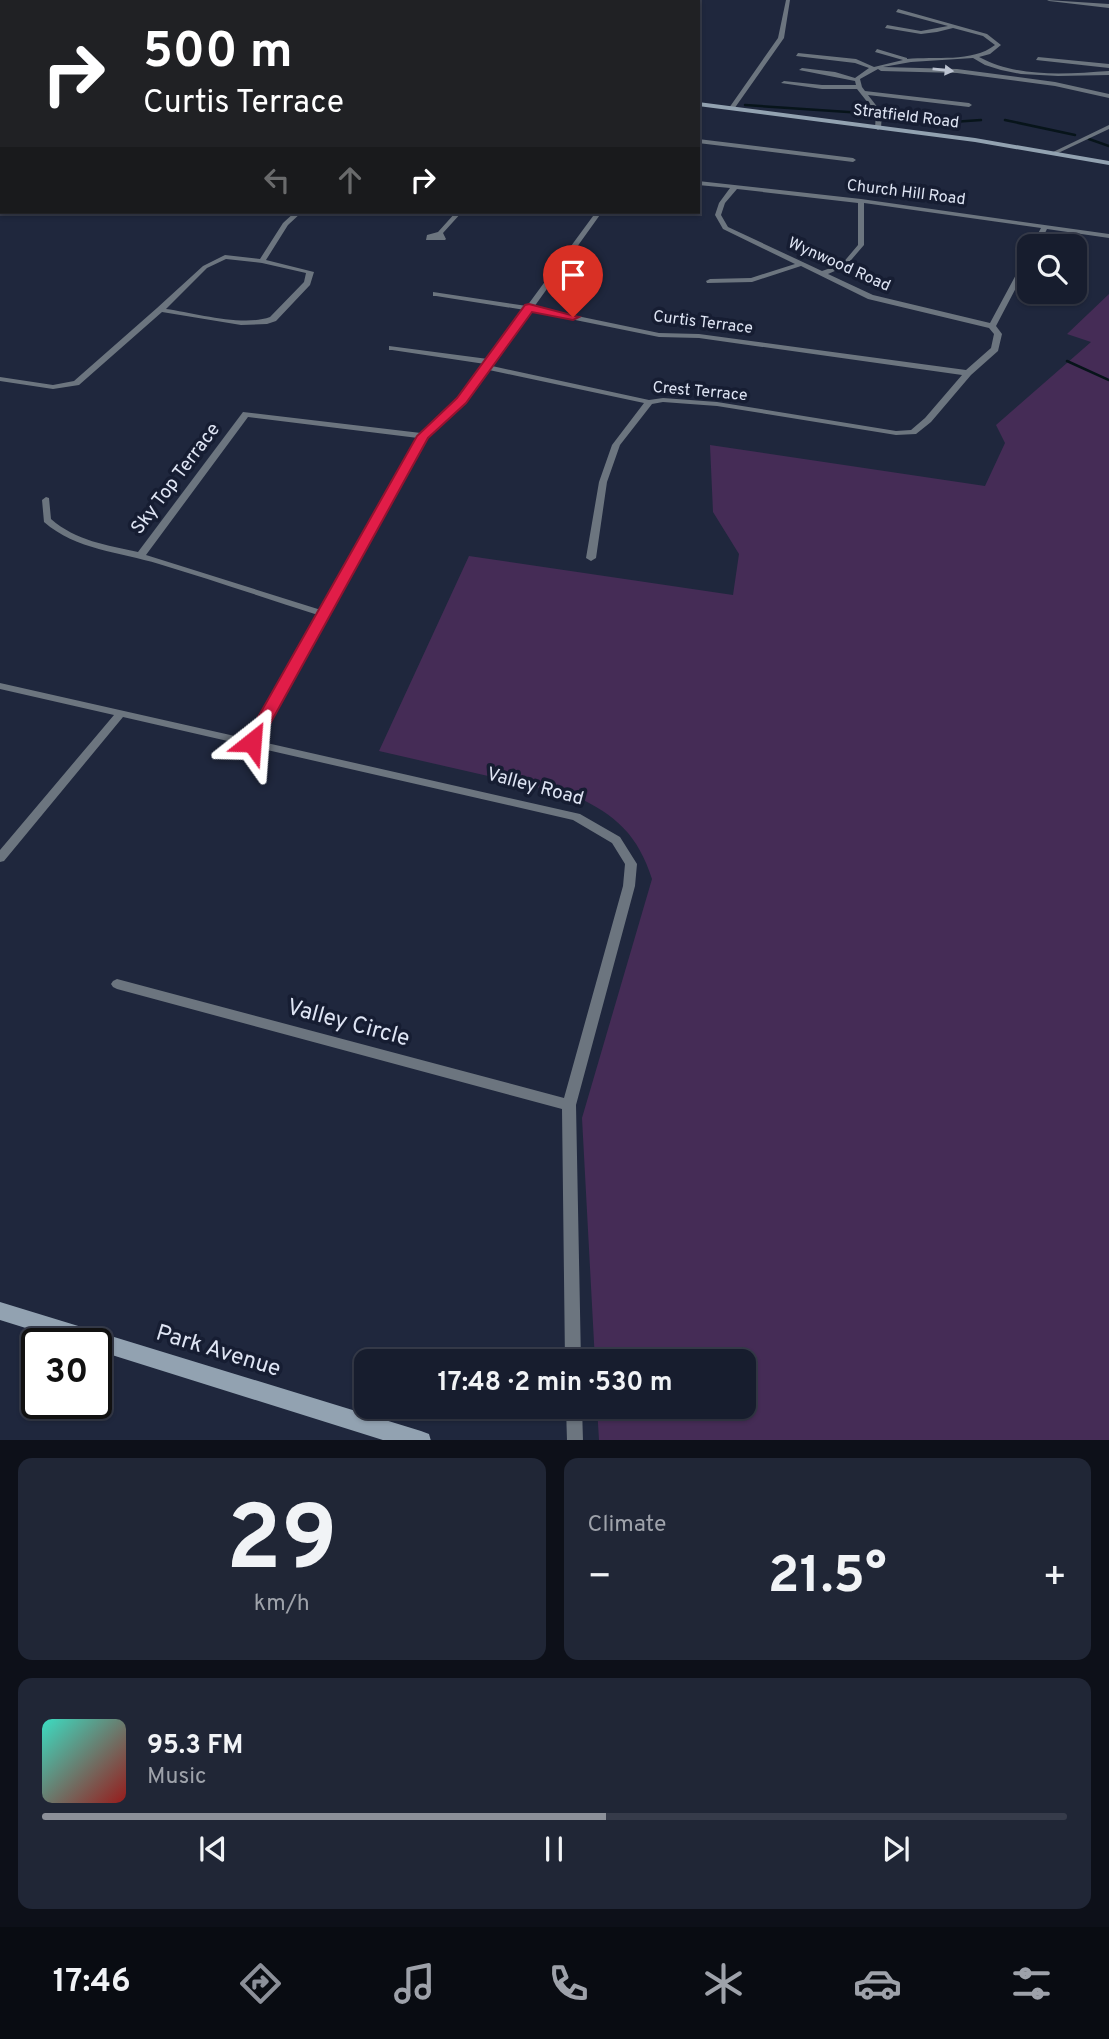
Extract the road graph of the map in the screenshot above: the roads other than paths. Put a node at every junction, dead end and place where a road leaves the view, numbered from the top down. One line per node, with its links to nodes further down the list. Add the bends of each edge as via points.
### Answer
1 (788, 0): 26 (street, via 781,38)
2 (1049, 0): 3 (street)
3 (1068, 1): 4 (street)
4 (1109, 6)
5 (898, 11): 6 (street)
6 (923, 18): 7 (street); 9 (street, via 914,22)
7 (954, 26): 9 (street); 14 (street, via 997,43 997,48)
8 (887, 27): 10 (street)
9 (944, 29): 10 (street)
10 (930, 34): 11 (street)
11 (944, 39)
12 (877, 51): 16 (street)
13 (798, 55): 17 (street)
14 (973, 56): 16 (street); 19 (street, via 1005,68 1072,76)
15 (1038, 59): 19 (street, via 1100,65)
16 (908, 60): 17 (street)
17 (874, 67): 21 (street, via 864,72); 23 (street, one-way to 23, via 974,73)
18 (802, 70): 21 (street)
19 (1108, 70)
20 (784, 83): 21 (street, via 822,88)
21 (858, 83): 22 (street)
22 (865, 93): 25 (street); 28 (street, via 879,113)
23 (1109, 96)
24 (700, 104): 26 (main road, Stratfield Road)
25 (969, 105)
26 (733, 108): 28 (main road, Stratfield Road)
27 (1109, 127): 30 (street)
28 (878, 128): 30 (main road, Stratfield Road)
29 (700, 141): 31 (street)
30 (1054, 153): 32 (main road, Stratfield Road)
31 (853, 160)
32 (1109, 163)
33 (700, 183): 34 (street, Church Hill Road)
34 (736, 187): 35 (street, Church Hill Road); 44 (street, Wynwood Road, via 718,215 725,228)
35 (861, 201): 39 (street, Church Hill Road); 45 (street, via 861,245 844,265)
36 (297, 214): 43 (street)
37 (457, 214): 40 (street)
38 (598, 214): 49 (street)
39 (1045, 227): 41 (street); 42 (street, Church Hill Road)
40 (440, 233)
41 (1041, 234)
42 (1109, 236)
43 (262, 261): 50 (street, via 236,256 216,260); 50 (street, via 310,272 307,283 273,318 255,325)
44 (801, 264): 45 (street, Wynwood Road); 47 (street, via 752,280)
45 (824, 273): 51 (street, Wynwood Road, via 871,297)
46 (1017, 279): 51 (street)
47 (710, 281)
48 (436, 294): 49 (street, Curtis Terrace)
49 (529, 308): 53 (street); 54 (street, Curtis Terrace, via 659,335 699,335)
50 (160, 310): 55 (street, via 76,383 52,387)
51 (992, 326): 54 (street, via 998,334 995,349)
52 (392, 348): 53 (street, Crest Terrace)
53 (489, 365): 56 (street, Crest Terrace); 57 (street)
54 (968, 373): 56 (street, Crest Terrace, via 913,432 717,404)
55 (0, 379)
56 (649, 402): 60 (street, via 616,444 603,482)
57 (423, 436): 59 (street, Sky Top Terrace, via 246,414); 61 (street)
58 (46, 500): 59 (street, via 47,520 57,530 80,541)
59 (141, 556): 61 (street, Sky Top Terrace)
60 (591, 558)
61 (322, 613): 64 (street)
62 (0, 686): 63 (street, Valley Road)
63 (121, 713): 64 (street, Valley Road); 65 (street)
64 (252, 742): 67 (street, Valley Road, via 576,817 615,840 631,864 629,886)
65 (0, 858)
66 (117, 984): 67 (street, Valley Circle)
67 (569, 1105): 69 (street, Valley Road)
68 (0, 1311): 71 (main road, Park Avenue)
69 (573, 1349)
70 (574, 1419): 72 (street)
71 (421, 1440)
72 (575, 1440)

